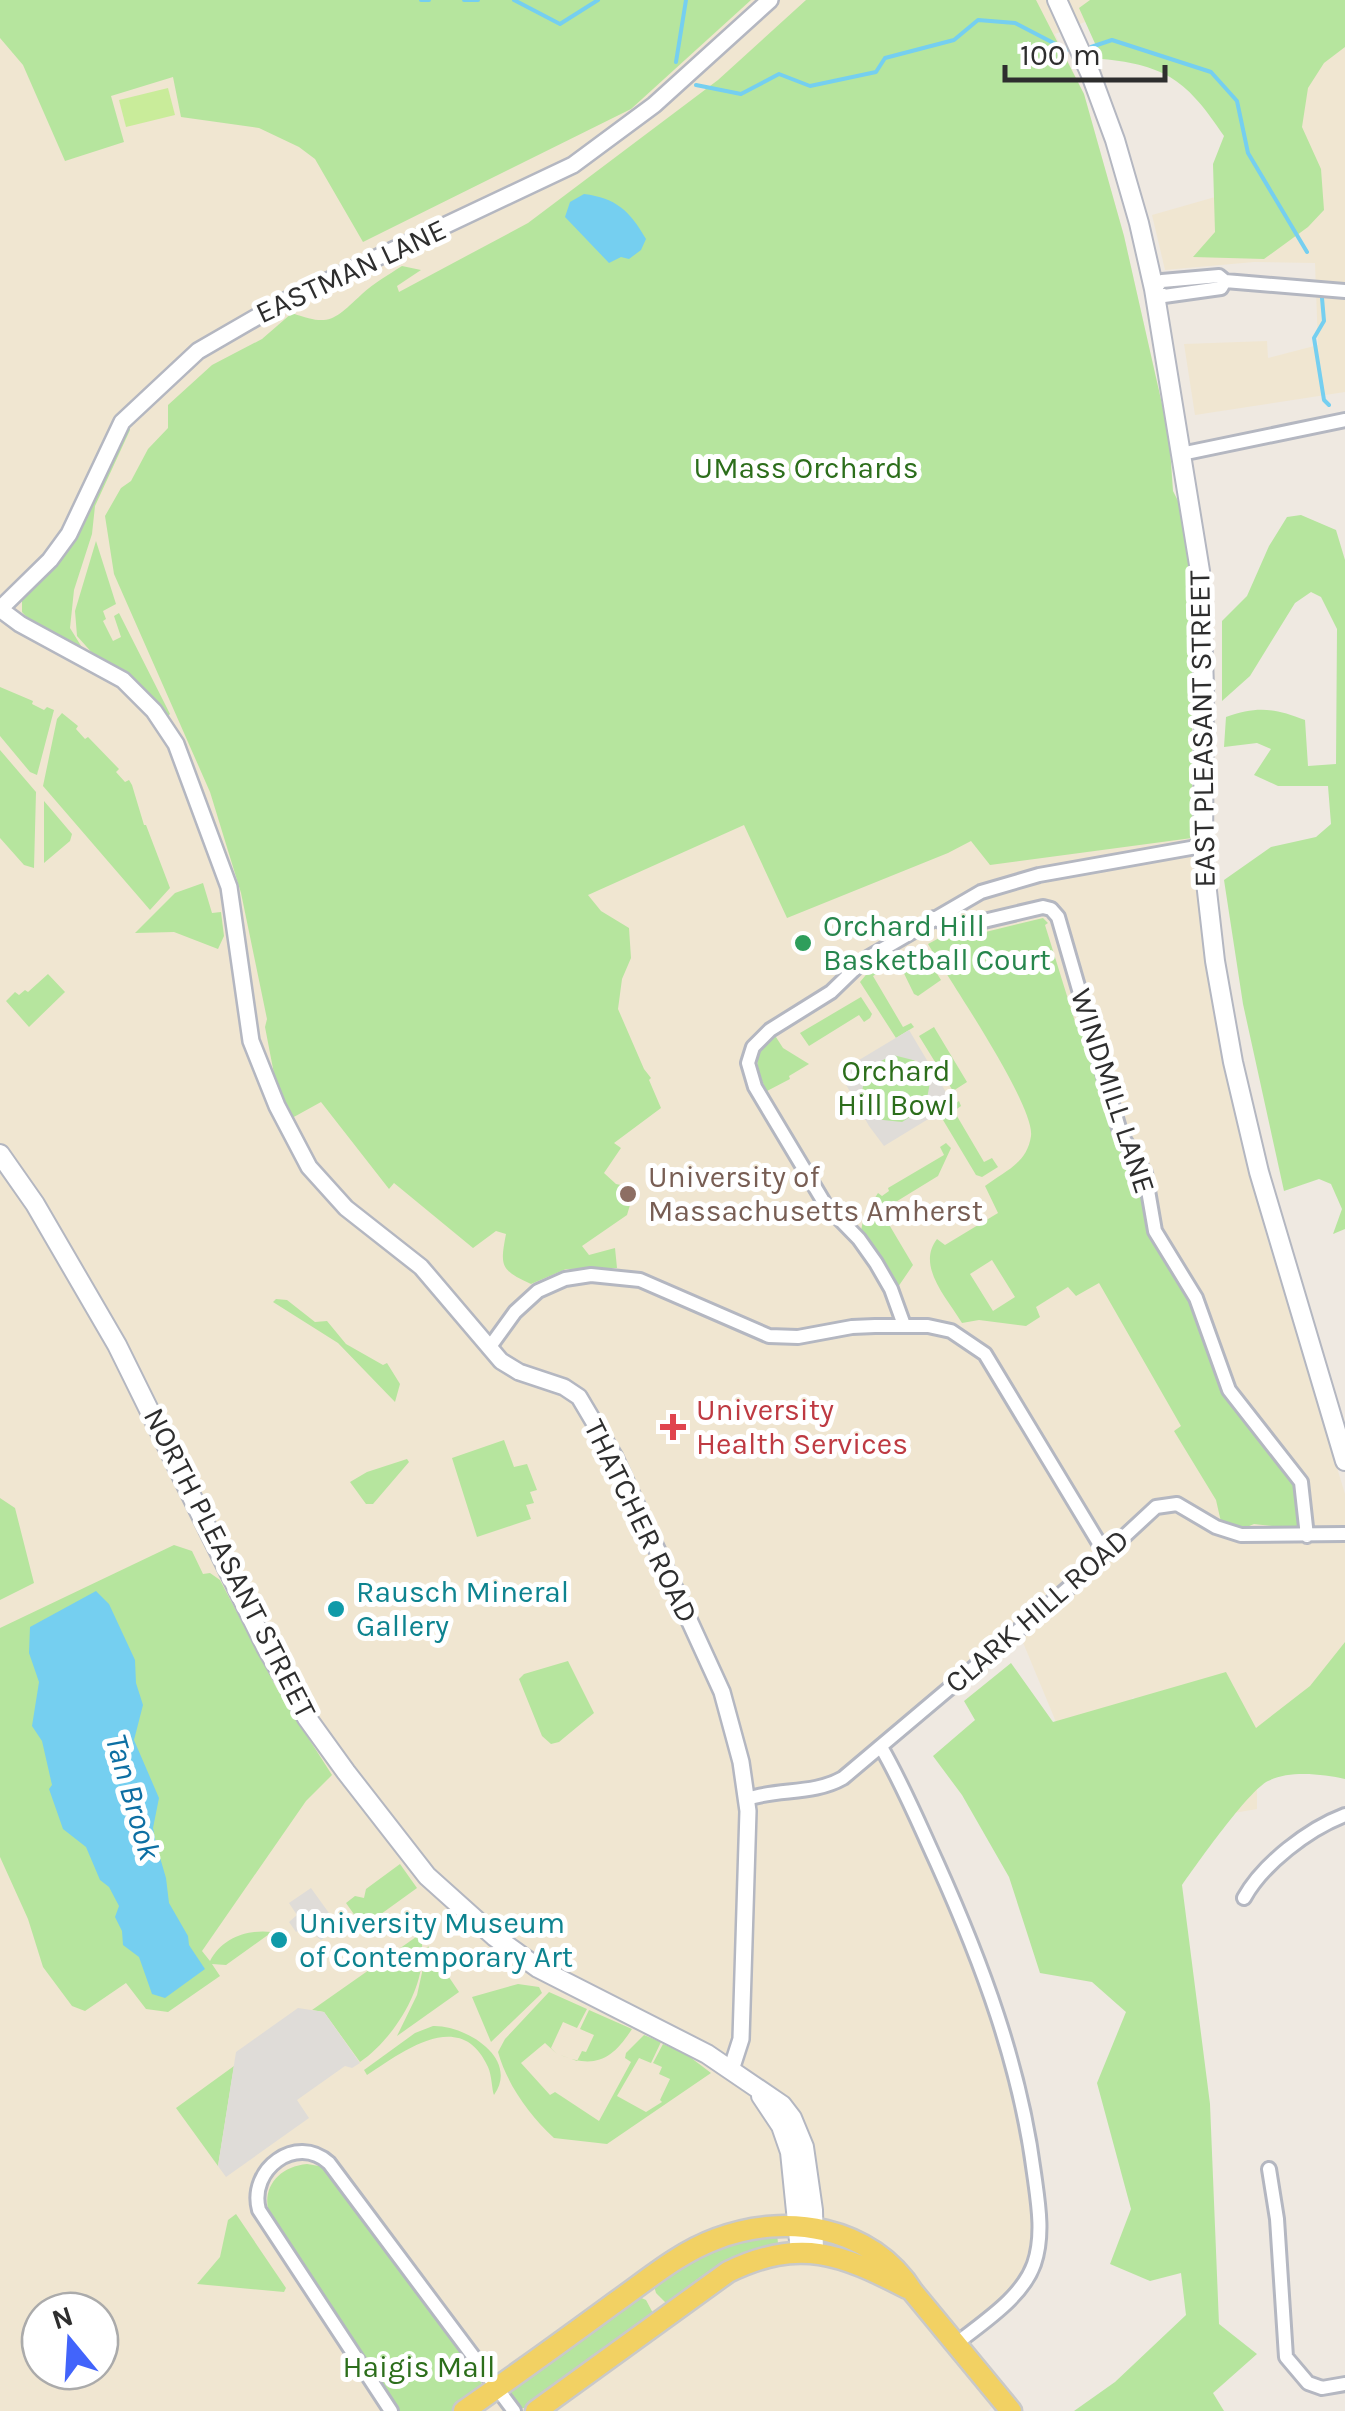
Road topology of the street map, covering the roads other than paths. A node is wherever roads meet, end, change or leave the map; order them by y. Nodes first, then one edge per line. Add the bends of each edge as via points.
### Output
1 (770, 0) edge
2 (1056, 0) edge
3 (1154, 289) junction
4 (1345, 291) edge
5 (1345, 420) edge
6 (1181, 454) junction
7 (0, 609) edge
8 (1202, 846) junction
9 (934, 918) junction
10 (0, 1154) edge
11 (904, 1326) junction
12 (489, 1348) junction
13 (1345, 1461) edge
14 (1345, 1534) edge
15 (1307, 1536) junction
16 (1105, 1553) junction
17 (881, 1747) junction
18 (747, 1799) junction
19 (1345, 1815) edge
20 (1244, 1898) dead end
21 (731, 2070) junction
22 (1269, 2169) dead end
23 (807, 2227) junction
24 (807, 2252) junction
25 (913, 2292) junction
26 (956, 2344) junction
27 (1345, 2384) edge
28 (497, 2388) junction
29 (391, 2411) edge
30 (464, 2411) edge
31 (514, 2411) edge
32 (536, 2411) edge
33 (1010, 2411) edge

1 - 7 street, EASTMAN LANE via 654,104 573,164 280,302 188,359 122,422 69,534
2 - 3 main road, EAST PLEASANT STREET via 1115,140
3 - 4 street via 1164,296 1221,288 1224,281
3 - 6 main road, EAST PLEASANT STREET
5 - 6 street
6 - 8 main road, EAST PLEASANT STREET via 1203,618
7 - 12 street, THATCHER ROAD via 116,675 163,722 229,886 252,1040 292,1138 332,1194 421,1267
8 - 9 street via 1019,879
8 - 13 main road, EAST PLEASANT STREET via 1242,1105
9 - 11 street via 760,1037 748,1063 754,1087 820,1197 880,1269
9 - 15 street, WINDMILL LANE via 954,928 1037,908 1058,917 1122,1136 1144,1173 1156,1232 1196,1298 1229,1390 1301,1482
10 - 21 main road, NORTH PLEASANT STREET via 117,1345 299,1704 400,1844 441,1891 518,1954
11 - 12 street via 769,1336 640,1280 590,1275 538,1290
11 - 16 street via 951,1332 985,1354
12 - 18 street, THATCHER ROAD via 519,1372 570,1390 588,1411 722,1692
14 - 15 street, CLARK HILL ROAD
15 - 16 street, CLARK HILL ROAD via 1232,1533 1170,1503
16 - 17 street, CLARK HILL ROAD
17 - 18 street, CLARK HILL ROAD via 834,1784
17 - 26 street via 988,1986 1021,2101 1038,2201 1030,2274
18 - 21 street, THATCHER ROAD via 741,2039
19 - 20 street via 1290,1850
21 - 23 main road, NORTH PLEASANT STREET via 782,2105 799,2132 807,2163
22 - 27 street via 1286,2357 1308,2383
23 - 24 main road, NORTH PLEASANT STREET
23 - 25 main road via 874,2249 902,2272
23 - 28 main road via 746,2230 691,2250
24 - 25 main road via 863,2265
24 - 32 main road via 766,2256 728,2272
25 - 26 main road
26 - 33 main road
28 - 29 street via 329,2162 308,2152 288,2154 259,2182 260,2210
28 - 30 main road
28 - 31 street

